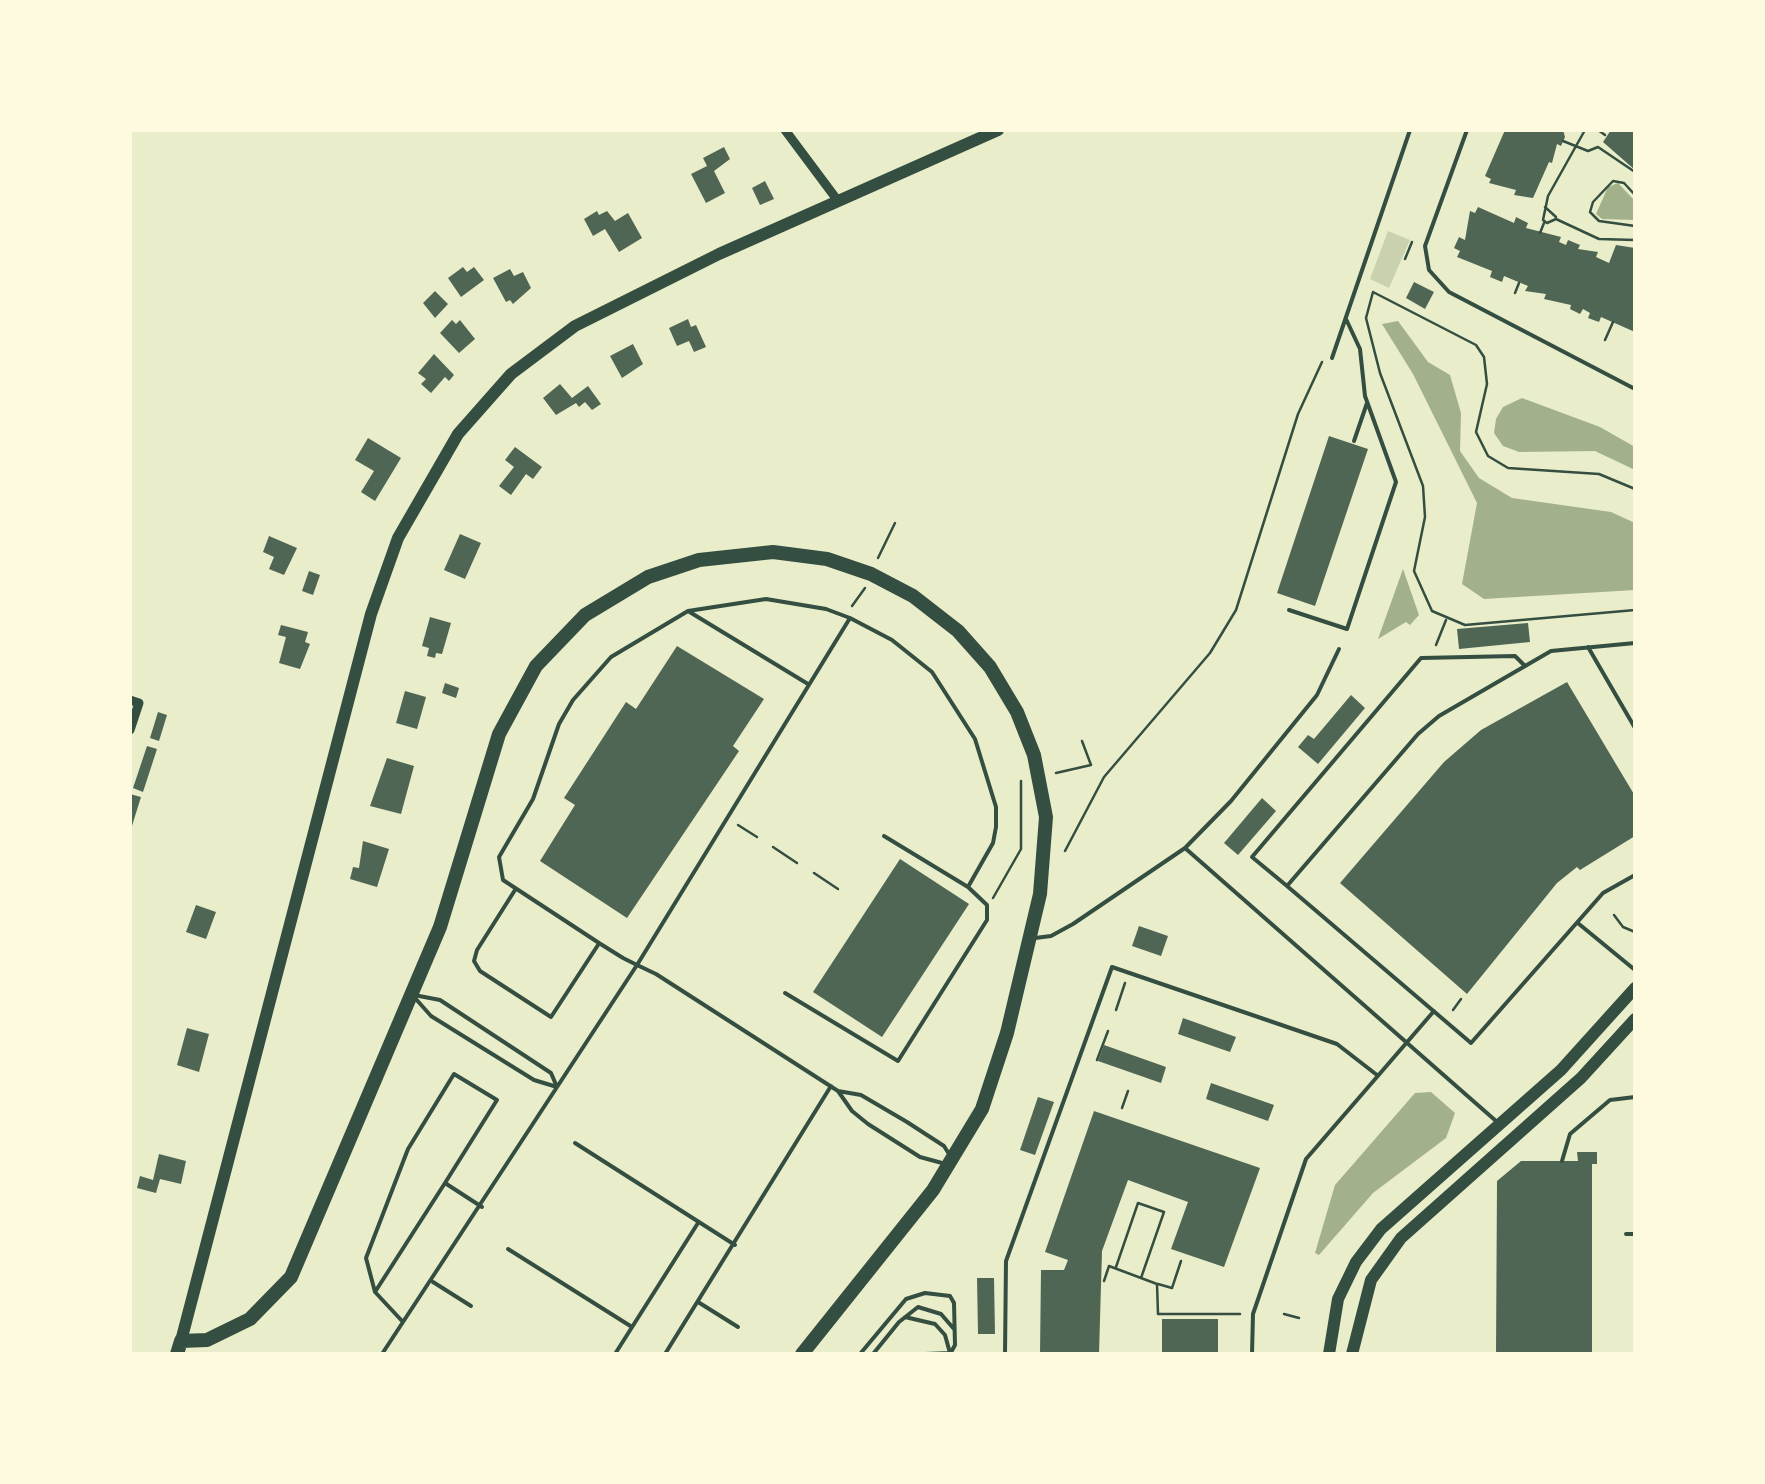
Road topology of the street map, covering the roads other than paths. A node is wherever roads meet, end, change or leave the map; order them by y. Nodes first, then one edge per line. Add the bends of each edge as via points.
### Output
1 (785, 130) edge
2 (998, 130) edge
3 (1410, 130) edge
4 (1467, 130) edge
5 (838, 202) junction
6 (1346, 319) junction
7 (1332, 358) road end
8 (1635, 389) edge
9 (1368, 403) junction
10 (1354, 440) dead end
11 (1289, 610) dead end
12 (688, 611) junction
13 (850, 618) junction
14 (1635, 643) edge
15 (1588, 647) junction
16 (1339, 648) dead end
17 (1525, 666) junction
18 (810, 684) junction
19 (130, 700) edge
20 (1635, 728) edge
21 (130, 730) edge
22 (884, 836) dead end
23 (1185, 848) junction
24 (1635, 874) edge
25 (1287, 886) junction
26 (968, 888) junction
27 (515, 890) junction
28 (1579, 924) junction
29 (1030, 938) junction
30 (599, 943) junction
31 (638, 965) junction
32 (1635, 970) edge
33 (1635, 988) edge
34 (785, 993) dead end
35 (412, 995) junction
36 (1434, 1011) junction
37 (1635, 1019) edge
38 (1406, 1043) junction
39 (1377, 1075) junction
40 (832, 1086) junction
41 (557, 1087) junction
42 (838, 1091) junction
43 (1635, 1096) edge
44 (1500, 1124) junction
45 (575, 1143) dead end
46 (1562, 1161) dead end
47 (953, 1162) junction
48 (445, 1183) junction
49 (482, 1207) junction
50 (699, 1221) junction
51 (1626, 1234) dead end
52 (1635, 1234) edge
53 (735, 1245) junction
54 (508, 1249) dead end
55 (432, 1282) junction
56 (375, 1292) junction
57 (698, 1302) junction
58 (471, 1306) dead end
59 (906, 1317) junction
60 (403, 1322) junction
61 (632, 1327) junction
62 (738, 1327) dead end
63 (954, 1329) junction
64 (179, 1347) edge
65 (382, 1354) edge
66 (615, 1354) edge
67 (665, 1354) edge
68 (802, 1354) edge
69 (860, 1354) edge
70 (873, 1354) edge
71 (926, 1354) edge
72 (950, 1354) edge
73 (1004, 1354) edge
74 (1252, 1354) edge
75 (1329, 1354) edge
76 (1352, 1354) edge

1 - 5 street
2 - 5 main road
3 - 6 lane
4 - 8 lane via 1425,246 1429,270 1449,292
5 - 64 main road via 610,306 552,341 511,374 469,422 422,491 371,614
6 - 7 lane
6 - 9 lane via 1360,349
9 - 10 lane
9 - 11 lane via 1396,482 1346,629
12 - 13 lane via 766,599
12 - 18 lane
12 - 27 lane via 611,657 573,700 533,798 500,857 503,880
13 - 18 lane
13 - 26 lane via 932,672 975,739 996,827
14 - 15 lane
15 - 17 lane via 1552,651
15 - 20 lane
16 - 23 lane via 1318,694
17 - 25 lane via 1418,734
17 - 25 lane via 1514,656 1422,658 1252,857
18 - 31 lane
19 - 21 street via 139,703
22 - 26 lane
23 - 29 lane via 1074,924
23 - 38 lane
24 - 28 lane via 1603,893
25 - 36 lane
26 - 34 lane via 987,905 986,920 904,1058 890,1059
27 - 30 lane
27 - 30 lane via 474,961 551,1017
28 - 32 lane
28 - 36 lane via 1471,1043
29 - 35 main road via 1045,866 1043,797 1026,731 990,667 958,630 892,584 827,559 750,552 674,567 625,588 585,615 536,666 499,734
29 - 47 main road via 990,1089
30 - 31 lane
31 - 40 lane
31 - 41 lane
33 - 44 main road via 1561,1070
35 - 41 lane via 431,1016 544,1086
35 - 41 lane via 440,1000 551,1073
35 - 64 main road via 291,1276 234,1329
36 - 38 lane
37 - 76 main road via 1591,1069 1401,1238 1372,1280
38 - 39 lane
38 - 44 lane
39 - 73 lane via 1337,1044 1112,968 1006,1261
39 - 74 lane via 1306,1159 1253,1314
40 - 42 lane
40 - 53 lane
41 - 49 lane
42 - 47 lane via 861,1095 908,1122 944,1146
42 - 47 lane via 852,1111 895,1142 935,1164
43 - 46 lane via 1610,1100 1570,1134
44 - 75 main road via 1368,1245 1338,1299
45 - 50 lane
47 - 68 main road
48 - 49 lane
48 - 56 lane
48 - 56 lane via 497,1100 454,1074 408,1150 370,1242 366,1258
49 - 55 lane
50 - 53 lane
50 - 61 lane
51 - 52 lane
53 - 57 lane
54 - 61 lane
55 - 58 lane
55 - 60 lane
56 - 60 lane
57 - 62 lane
57 - 67 lane
59 - 63 lane via 924,1307
59 - 70 lane
59 - 72 lane via 941,1327
60 - 65 lane
61 - 66 lane
63 - 69 lane via 950,1296 914,1295
63 - 72 lane
71 - 72 lane

